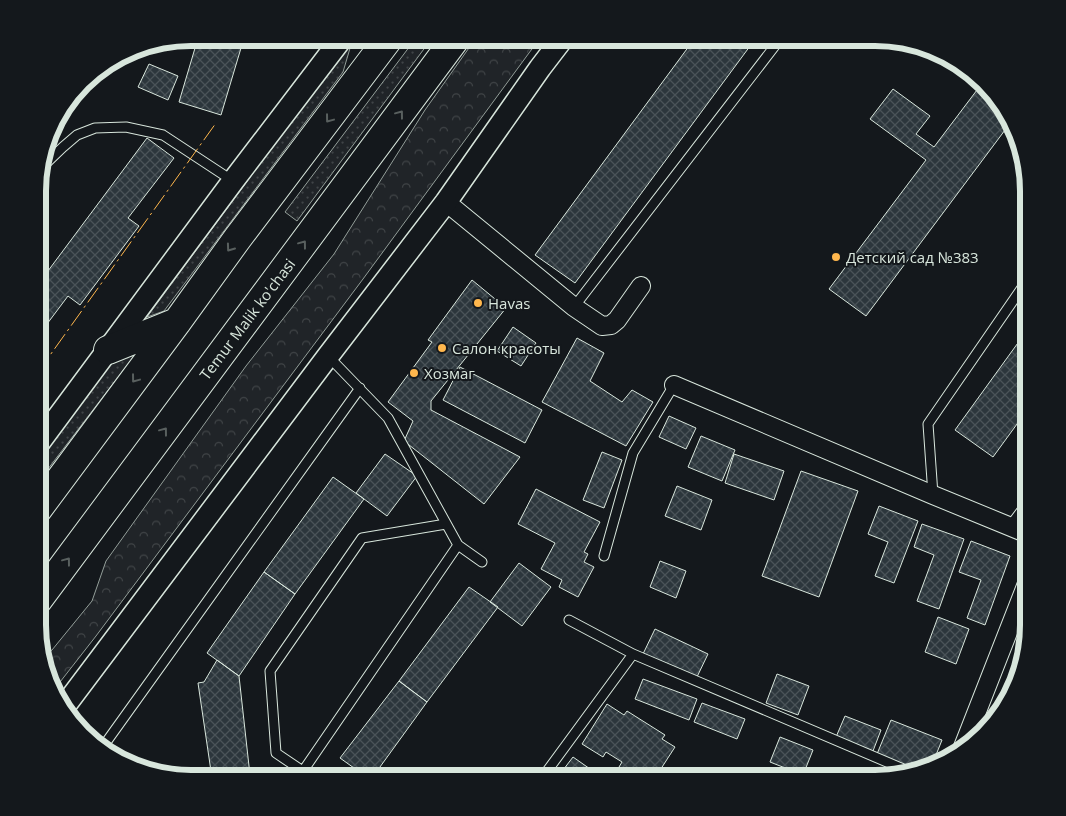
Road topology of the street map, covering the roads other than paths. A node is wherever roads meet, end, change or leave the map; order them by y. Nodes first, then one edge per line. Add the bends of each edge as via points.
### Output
1 (336, 46) edge
2 (365, 46) edge
3 (383, 46) edge
4 (450, 46) edge
5 (556, 47) edge
6 (774, 47) edge
7 (352, 88) junction
8 (50, 160) edge
9 (233, 181) junction
10 (446, 202) junction
11 (642, 286) dead end
12 (1020, 291) edge
13 (574, 306) junction
14 (177, 322) junction
15 (108, 350) junction
16 (328, 356) junction
17 (674, 385) joint
18 (360, 388) junction
19 (47, 429) edge
20 (933, 495) junction
21 (47, 497) edge
22 (1019, 514) edge
23 (446, 524) junction
24 (1010, 526) junction
25 (1019, 530) edge
26 (458, 546) junction
27 (604, 556) dead end
28 (482, 562) dead end
29 (47, 588) edge
30 (1019, 604) edge
31 (569, 620) dead end
32 (633, 654) junction
33 (69, 701) edge
34 (967, 736) edge
35 (107, 742) edge
36 (900, 768) edge
37 (300, 769) edge
38 (304, 769) edge
39 (548, 770) edge

1 - 9 street
2 - 7 highway
3 - 7 highway
29 -> 4 highway, Temur Malik ko'chasi
5 - 10 street
6 - 13 lane
7 -> 14 highway
8 - 9 lane via 77,135 95,128 126,127 163,135
9 - 15 street
10 - 13 street
10 - 16 street
11 - 13 street via 611,325 602,326
12 - 20 lane via 928,424
14 - 15 highway
14 -> 21 highway
15 - 19 street
16 - 18 lane
16 - 33 street
17 - 20 street
17 - 27 lane via 633,453
18 - 23 lane via 388,418
18 - 35 lane
20 - 24 street
22 - 24 lane
23 - 26 lane
23 - 37 lane via 362,538 270,672 276,753
24 - 25 street
26 - 28 lane
26 - 38 lane
30 - 34 street
31 - 32 lane
32 - 36 lane
32 - 39 lane

